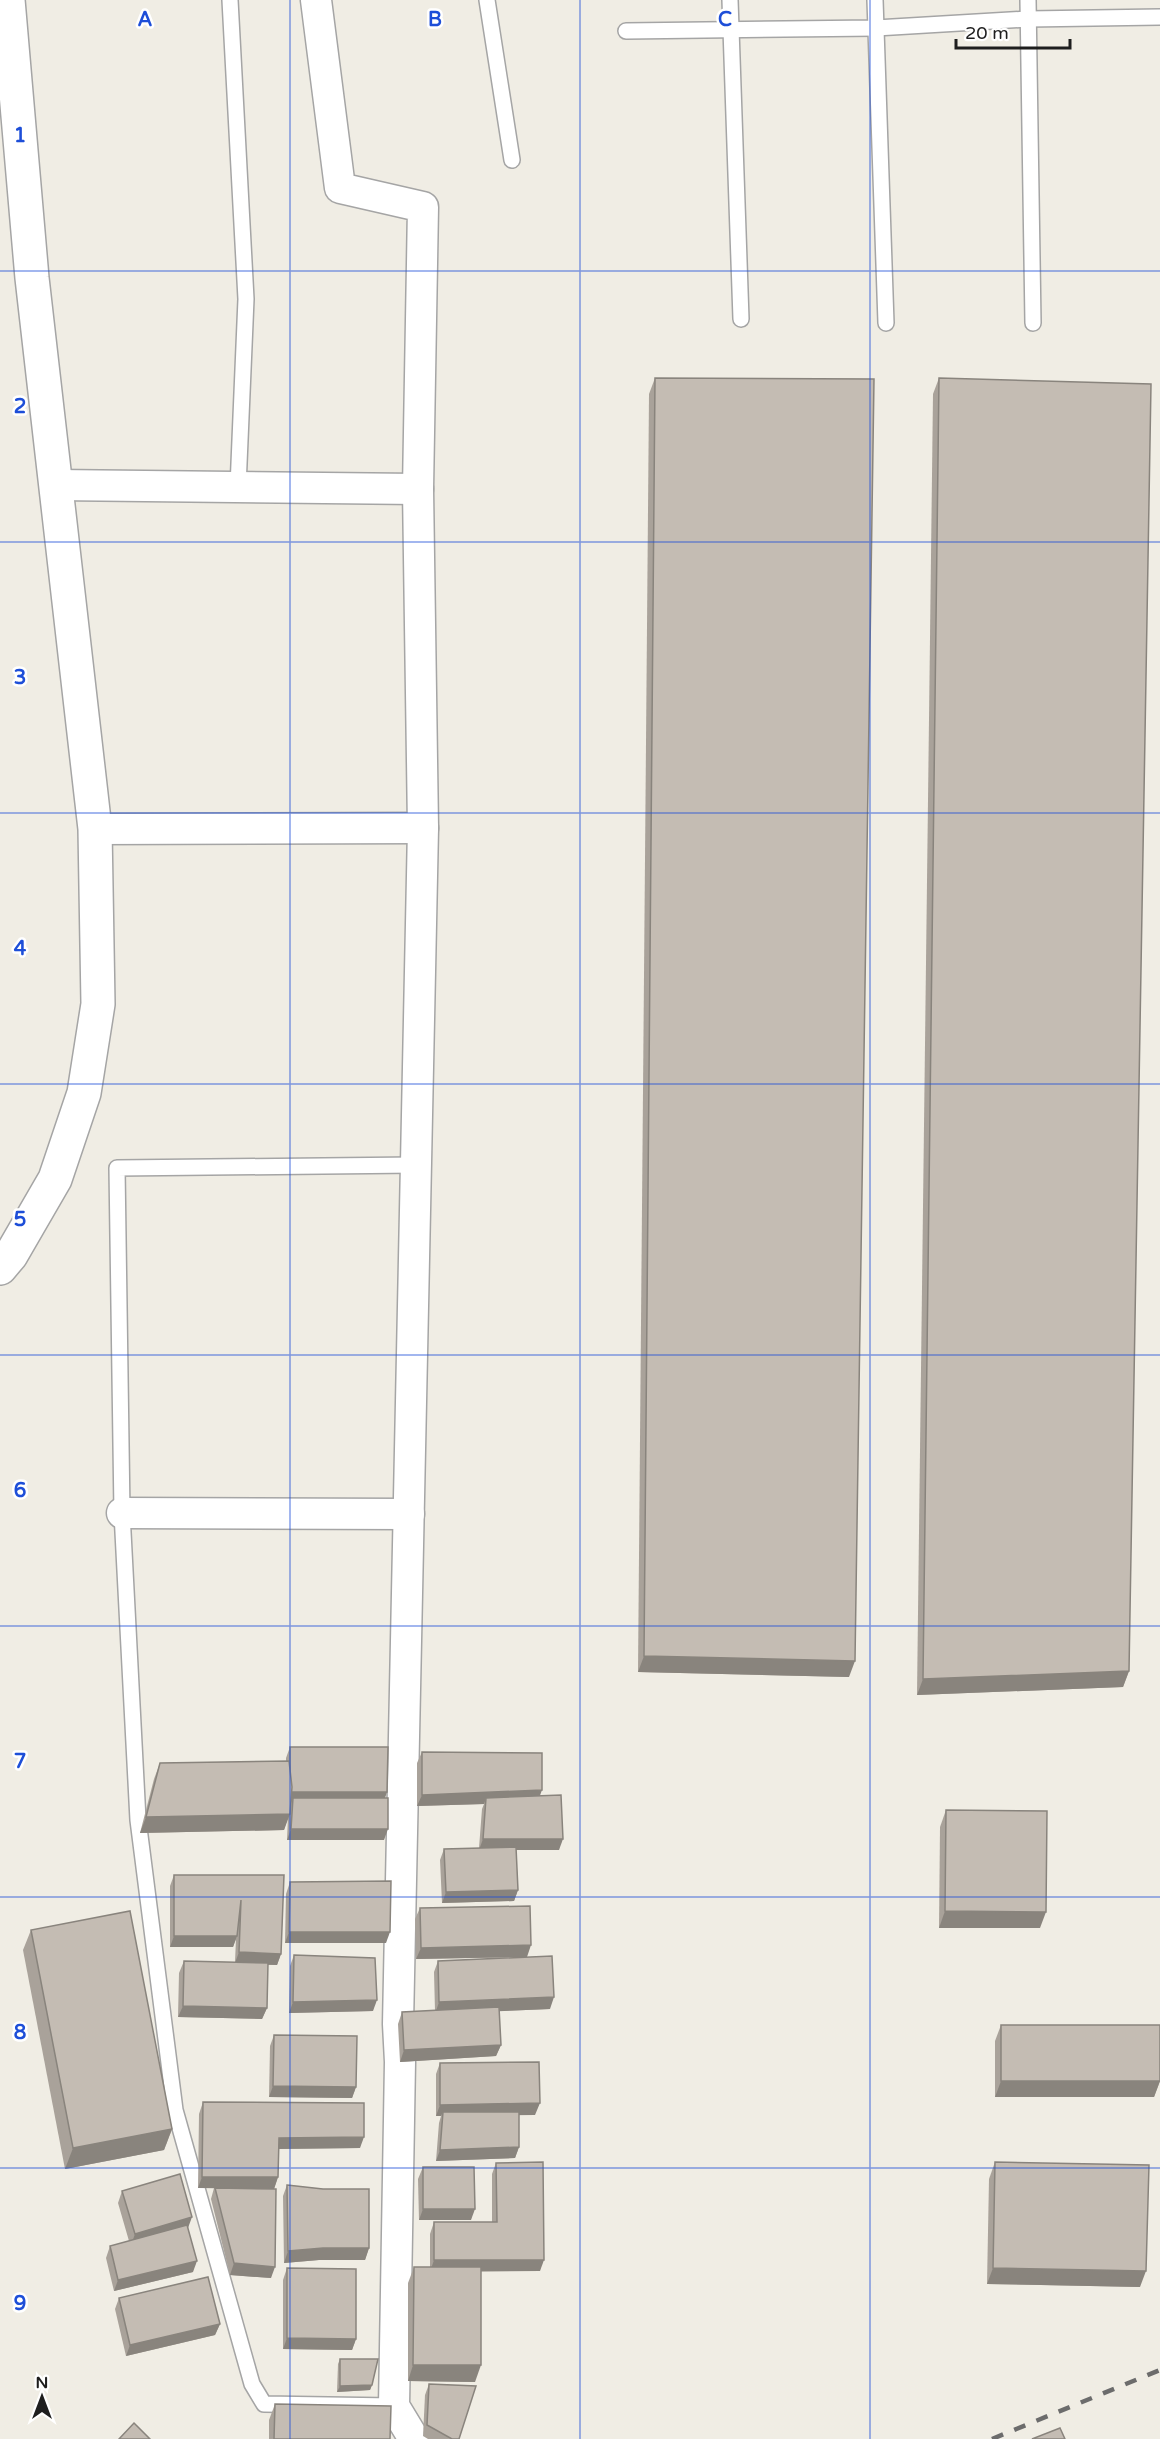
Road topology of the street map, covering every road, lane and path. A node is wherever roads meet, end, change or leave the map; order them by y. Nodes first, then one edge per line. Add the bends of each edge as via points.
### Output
1 (8, 0) edge
2 (230, 0) edge
3 (315, 0) edge
4 (488, 0) edge
5 (730, 0) edge
6 (875, 0) edge
7 (1028, 0) edge
8 (1160, 17) edge
9 (1028, 19) junction
10 (876, 28) junction
11 (731, 29) junction
12 (626, 31) dead end
13 (512, 160) dead end
14 (741, 319) dead end
15 (886, 323) dead end
16 (1033, 323) dead end
17 (56, 485) junction
18 (238, 487) junction
19 (418, 489) junction
20 (423, 828) junction
21 (95, 829) junction
22 (416, 1165) junction
23 (0, 1268) edge
24 (122, 1513) junction
25 (409, 1514) junction
26 (394, 2406) junction
27 (414, 2439) edge

1 - 17 street via 32,278
2 - 18 lane via 246,299
3 - 19 street via 340,188 423,207
4 - 13 lane
5 - 11 lane
6 - 10 lane
7 - 9 lane
8 - 9 lane
9 - 10 lane
9 - 16 lane
10 - 11 lane
10 - 15 lane
11 - 12 lane
11 - 14 lane
17 - 18 street
17 - 21 street
18 - 19 street
19 - 20 street
20 - 21 street
20 - 22 street
21 - 23 street via 98,1004 84,1093 55,1179
22 - 24 lane via 117,1168
22 - 25 street
24 - 25 street
24 - 26 lane via 138,1820 175,2110 252,2384 264,2404
25 - 26 street
26 - 27 street

